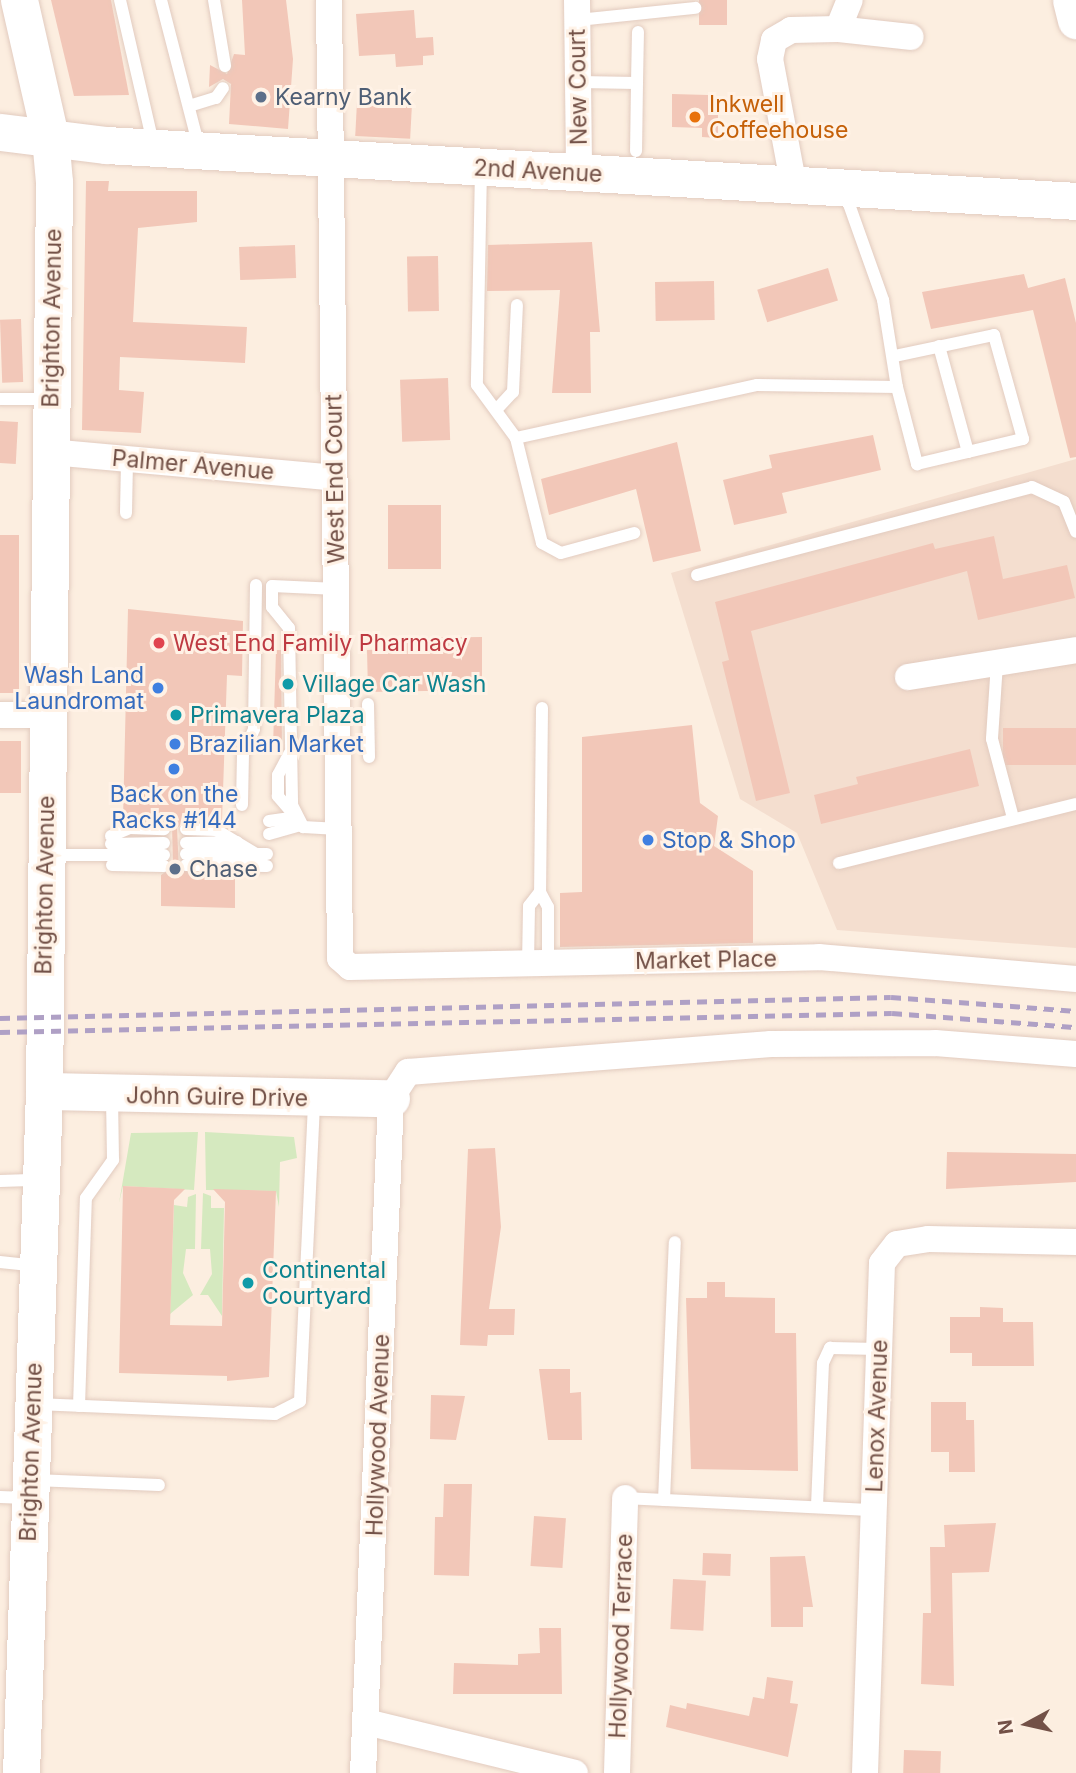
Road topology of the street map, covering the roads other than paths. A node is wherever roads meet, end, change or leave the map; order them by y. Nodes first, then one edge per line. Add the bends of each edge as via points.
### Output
1 (19, 0) edge
2 (120, 0) edge
3 (161, 0) edge
4 (214, 0) edge
5 (329, 0) edge
6 (850, 0) edge
7 (1071, 0) edge
8 (695, 8) dead end
9 (577, 10) edge
10 (1076, 20) edge
11 (838, 29) junction
12 (638, 32) dead end
13 (911, 37) dead end
14 (225, 66) dead end
15 (579, 82) junction
16 (637, 83) junction
17 (223, 88) dead end
18 (189, 106) junction
19 (0, 132) edge
20 (50, 137) junction
21 (154, 148) junction
22 (636, 150) dead end
23 (200, 151) junction
24 (332, 159) junction
25 (481, 168) junction
26 (579, 174) junction
27 (794, 187) junction
28 (844, 190) junction
29 (1076, 201) edge
30 (517, 305) dead end
31 (939, 346) junction
32 (894, 356) junction
33 (897, 387) junction
34 (0, 399) edge
35 (52, 399) junction
36 (496, 410) junction
37 (516, 438) junction
38 (51, 452) junction
39 (968, 452) junction
40 (127, 459) junction
41 (334, 478) junction
42 (126, 513) dead end
43 (1076, 532) edge
44 (634, 533) dead end
45 (697, 575) dead end
46 (256, 585) dead end
47 (337, 589) junction
48 (256, 607) junction
49 (272, 607) junction
50 (1076, 650) edge
51 (997, 663) junction
52 (908, 677) dead end
53 (368, 704) dead end
54 (542, 708) dead end
55 (0, 715) edge
56 (47, 715) junction
57 (369, 757) dead end
58 (1076, 804) edge
59 (242, 805) dead end
60 (1013, 818) junction
61 (299, 821) junction
62 (269, 828) dead end
63 (186, 829) dead end
64 (339, 829) junction
65 (164, 830) dead end
66 (237, 842) junction
67 (111, 850) junction
68 (45, 855) junction
69 (164, 855) dead end
70 (839, 863) dead end
71 (540, 892) junction
72 (340, 958) joint
73 (538, 964) junction
74 (1076, 979) edge
75 (1076, 1054) edge
76 (44, 1091) junction
77 (112, 1095) junction
78 (391, 1098) junction
79 (314, 1099) junction
80 (40, 1180) junction
81 (0, 1181) edge
82 (676, 1242) dead end
83 (1076, 1242) edge
84 (0, 1262) edge
85 (37, 1266) junction
86 (879, 1349) junction
87 (33, 1404) junction
88 (79, 1406) junction
89 (159, 1485) dead end
90 (20, 1492) edge
91 (625, 1498) joint
92 (664, 1500) junction
93 (817, 1506) junction
94 (874, 1510) junction
95 (366, 1722) junction
96 (21, 1773) edge
97 (363, 1773) edge
98 (575, 1773) edge
99 (617, 1773) edge
100 (864, 1773) edge

1 - 20 street, Brighton Avenue
2 - 21 lane
3 - 18 lane
4 - 14 lane
5 - 24 street, West End Court
6 - 11 street
7 - 10 street
8 - 9 lane
9 - 15 street, New Court
11 - 13 street
11 - 27 street via 791,30 774,40 770,59
12 - 16 lane
15 - 16 lane
15 - 26 street, New Court
16 - 22 lane
17 - 18 lane via 216,98
18 - 23 lane
19 - 20 street, 2nd Avenue
20 - 21 street, 2nd Avenue
20 - 35 street, Brighton Avenue
21 - 23 street, 2nd Avenue
23 - 24 street, 2nd Avenue
24 - 25 street, 2nd Avenue
24 - 41 street, West End Court
25 - 26 street, 2nd Avenue
25 - 36 lane via 477,385
26 - 27 street, 2nd Avenue
27 - 28 street, 2nd Avenue
28 - 29 street, 2nd Avenue
28 - 32 lane via 873,264
30 - 36 lane via 513,392
31 - 32 lane
31 - 39 lane
31 - 39 lane via 994,335 1023,439
32 - 33 lane
33 - 37 lane via 757,385
33 - 39 lane via 917,464
34 - 35 lane
35 - 38 street, Brighton Avenue
36 - 37 lane
37 - 44 lane via 547,551
38 - 40 street, Palmer Avenue
38 - 56 street, Brighton Avenue
40 - 41 street, Palmer Avenue
40 - 42 lane
41 - 47 street, West End Court
43 - 45 lane via 1064,502 1032,487
46 - 48 lane
47 - 49 lane via 272,586
47 - 64 street, West End Court
48 - 49 lane
48 - 59 lane via 254,729 243,754
49 - 61 lane via 289,628 290,747
50 - 51 street
51 - 52 street
51 - 60 lane via 992,739
53 - 57 lane
54 - 71 lane
55 - 56 street
56 - 68 street, Brighton Avenue
58 - 60 lane
60 - 70 lane
61 - 62 lane
61 - 64 lane
63 - 66 lane via 216,830
64 - 72 street, West End Court
65 - 67 lane via 130,828
66 - 66 lane via 264,858 186,854
67 - 68 lane
67 - 69 lane
68 - 76 street, Brighton Avenue
71 - 73 lane via 548,907
71 - 73 lane via 529,906
72 - 73 street, Market Place via 350,967
73 - 74 street, Market Place via 819,957
75 - 78 street via 935,1043 771,1044 408,1072
76 - 77 street, John Guire Drive
76 - 80 street, Brighton Avenue
77 - 79 street, John Guire Drive
77 - 88 lane via 113,1160 86,1198
78 - 79 street, John Guire Drive
78 - 95 street, Hollywood Avenue
79 - 88 lane via 300,1401 275,1414
80 - 81 lane
80 - 85 street, Brighton Avenue
82 - 92 lane
83 - 86 street, Lenox Avenue via 897,1244 882,1263
84 - 85 lane
85 - 87 street, Brighton Avenue
86 - 93 lane via 830,1349 823,1363
86 - 94 street, Lenox Avenue
87 - 88 lane
87 - 90 street, Brighton Avenue
89 - 90 lane
90 - 96 street, Brighton Avenue
91 - 92 lane
91 - 99 street, Hollywood Terrace
92 - 93 lane
93 - 94 lane
94 - 100 street, Lenox Avenue
95 - 97 street, Hollywood Avenue
95 - 98 street

